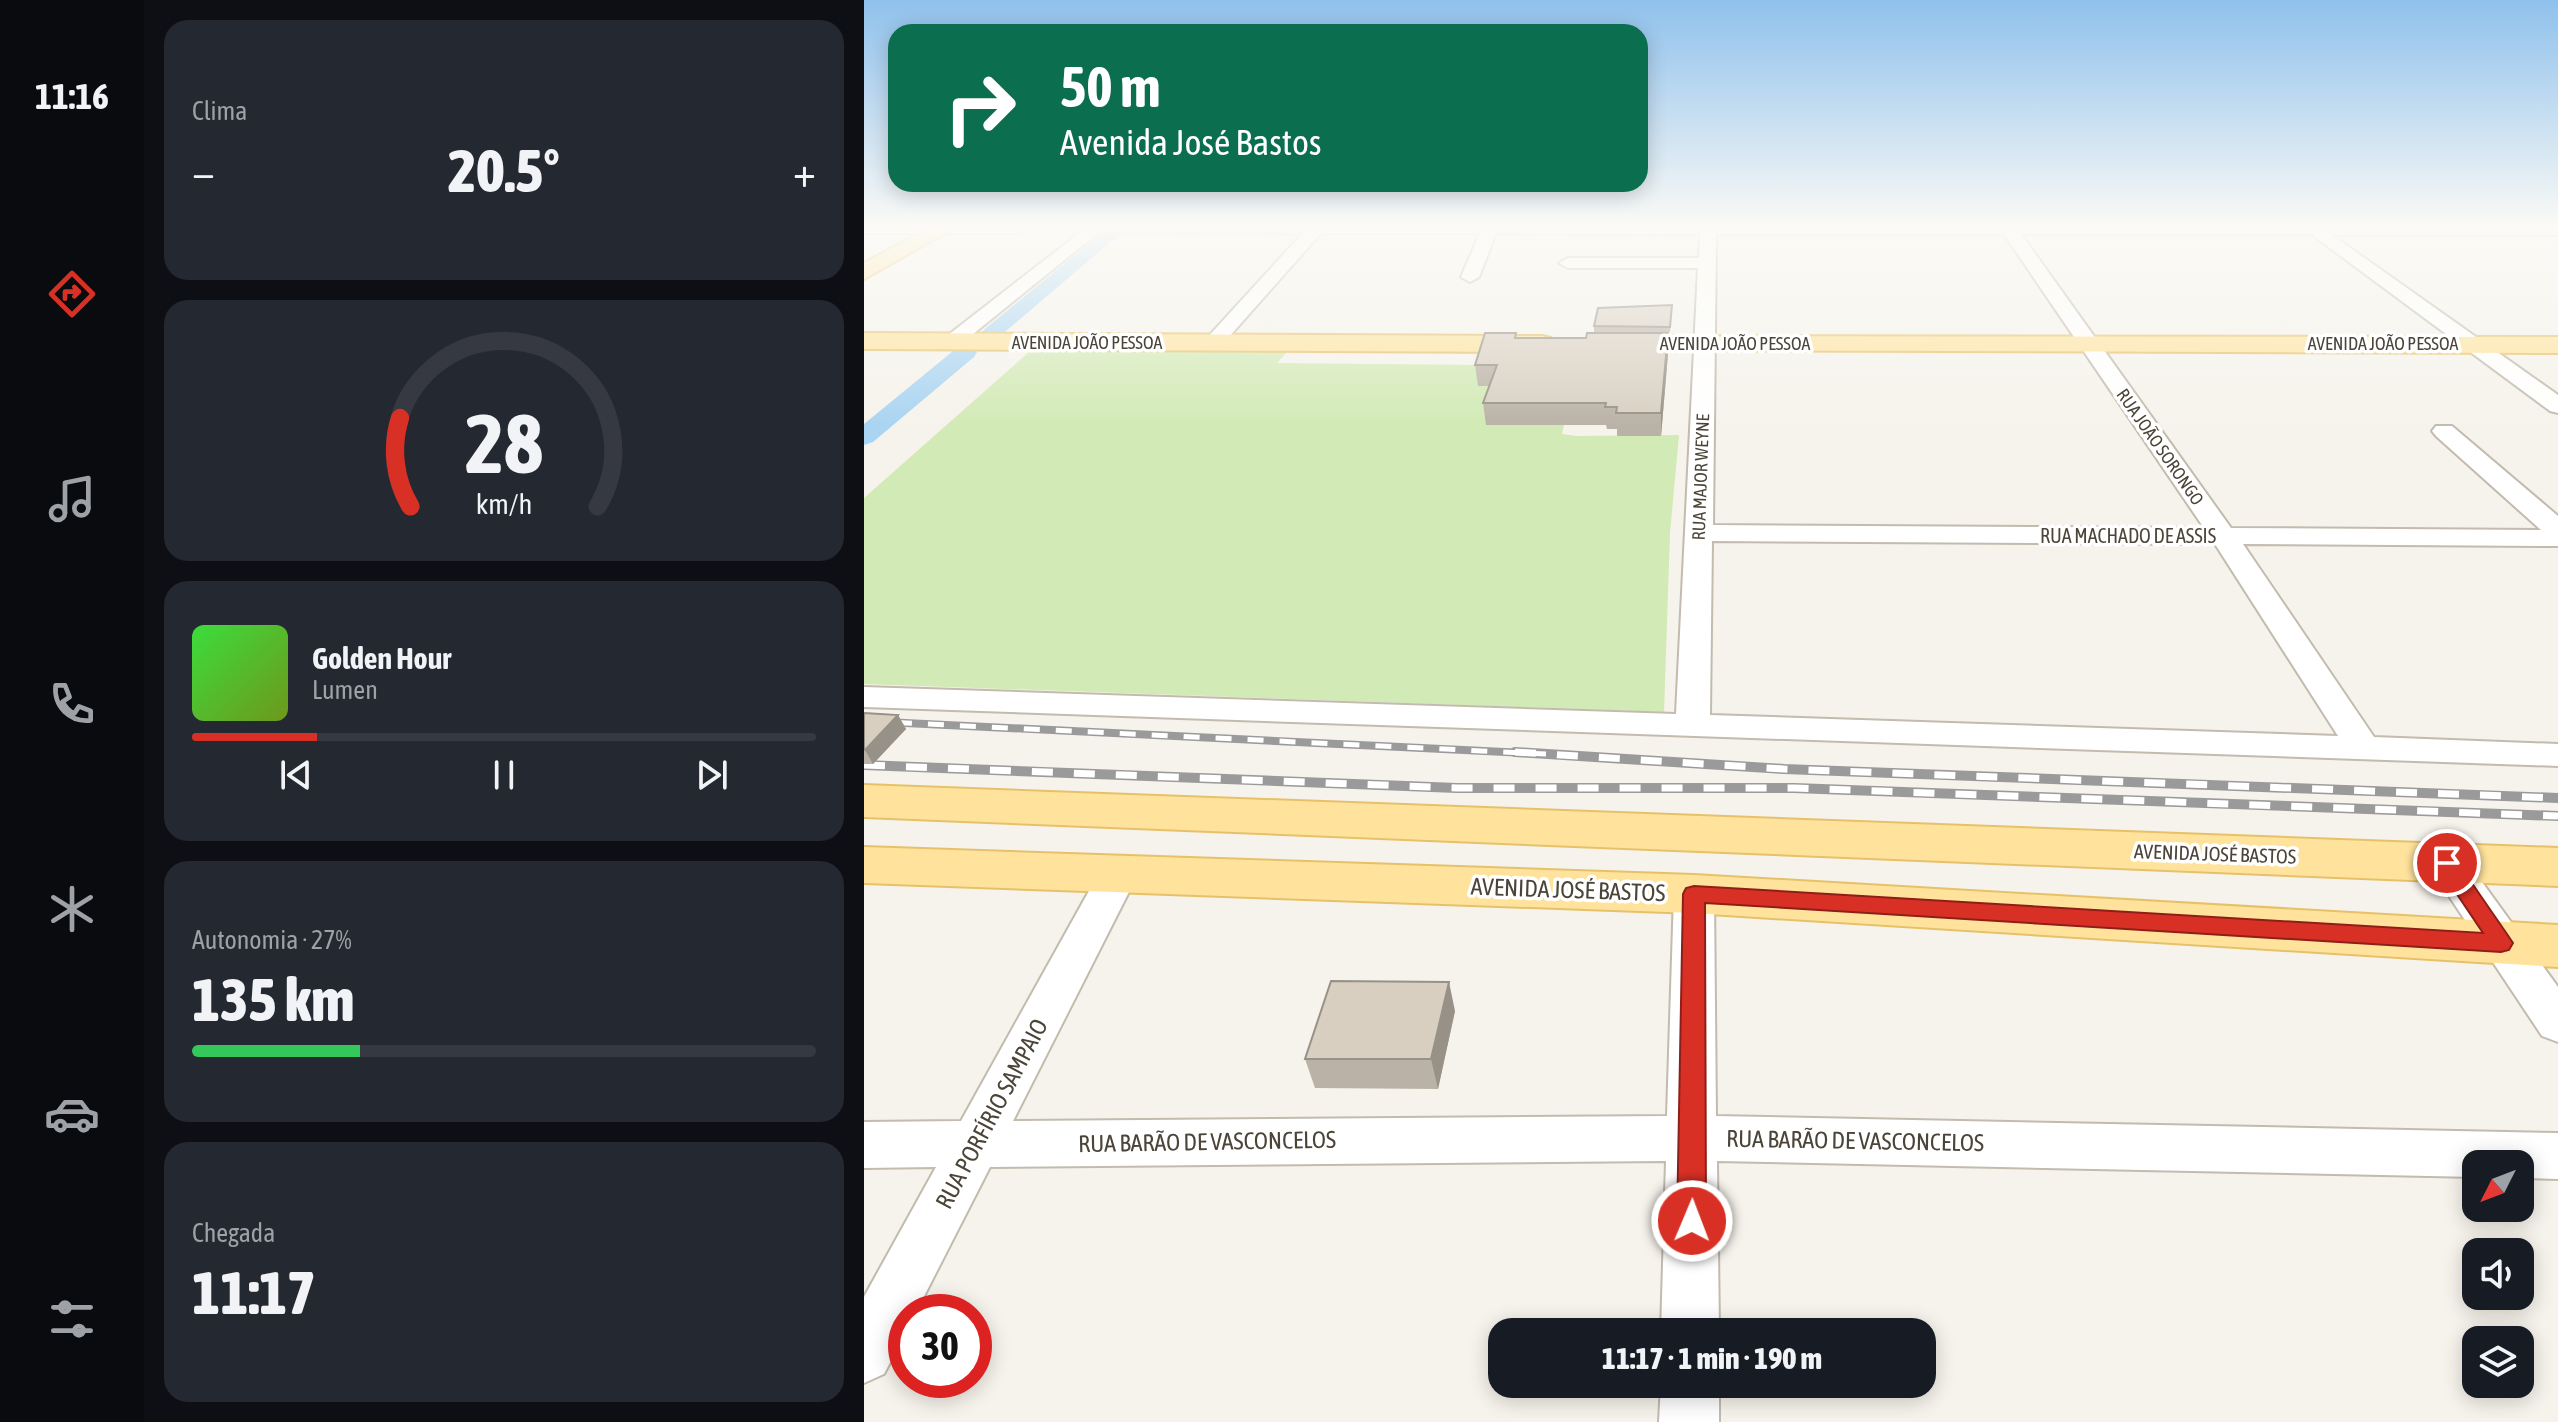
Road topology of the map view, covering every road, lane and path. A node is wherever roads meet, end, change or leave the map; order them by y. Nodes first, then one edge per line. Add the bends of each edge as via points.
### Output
1 (1011, 294) edge
2 (1257, 294) edge
3 (1707, 294) edge
4 (2054, 294) edge
5 (2404, 294) edge
6 (870, 343) edge
7 (950, 343) junction
8 (1213, 343) junction
9 (2088, 343) junction
10 (1706, 344) junction
11 (2473, 345) junction
12 (2558, 345) edge
13 (2558, 406) edge
14 (2444, 431) dead end
15 (2558, 530) edge
16 (1699, 533) junction
17 (2224, 537) junction
18 (2558, 538) edge
19 (864, 697) edge
20 (1693, 727) junction
21 (2363, 748) junction
22 (2558, 755) edge
23 (864, 801) edge
24 (2447, 863) junction
25 (864, 865) edge
26 (2558, 867) edge
27 (1118, 874) junction
28 (1694, 894) junction
29 (2501, 943) junction
30 (2558, 946) edge
31 (2558, 1023) edge
32 (1693, 1138) junction
33 (976, 1144) junction
34 (864, 1145) edge
35 (2558, 1156) edge
36 (1690, 1318) edge
37 (864, 1354) edge
38 (1690, 1398) edge
39 (1689, 1422) edge

1 - 7 street
2 - 8 street
3 - 10 street, RUA MAJOR WEYNE
4 - 9 street, RUA JOÃO SORONGO
5 - 11 street
6 - 7 main road, AVENIDA JOÃO PESSOA
7 - 8 main road, AVENIDA JOÃO PESSOA
8 - 10 main road, AVENIDA JOÃO PESSOA
9 - 10 main road, AVENIDA JOÃO PESSOA
9 - 11 main road, AVENIDA JOÃO PESSOA
9 - 17 street, RUA JOÃO SORONGO
10 - 16 street, RUA MAJOR WEYNE
11 - 12 main road, AVENIDA JOÃO PESSOA
11 - 13 street
14 - 15 street
16 - 17 street, RUA MACHADO DE ASSIS
16 - 20 street, RUA MAJOR WEYNE
17 - 18 street, RUA MACHADO DE ASSIS
17 - 21 street, RUA JOÃO SORONGO
19 - 20 street
20 - 21 street
21 - 22 street
23 - 24 main road, AVENIDA JOSÉ BASTOS
24 - 26 main road, AVENIDA JOSÉ BASTOS
24 - 29 street
25 - 27 main road, AVENIDA JOSÉ BASTOS
27 - 28 main road, AVENIDA JOSÉ BASTOS
27 - 33 street, RUA PORFÍRIO SAMPAIO
28 - 29 main road, AVENIDA JOSÉ BASTOS
28 - 32 street
29 - 30 main road, AVENIDA JOSÉ BASTOS
29 - 31 street
32 - 33 street, RUA BARÃO DE VASCONCELOS
32 - 35 street, RUA BARÃO DE VASCONCELOS
32 - 36 street
33 - 34 street, RUA BARÃO DE VASCONCELOS
33 - 37 street, RUA PORFÍRIO SAMPAIO
38 - 39 street

